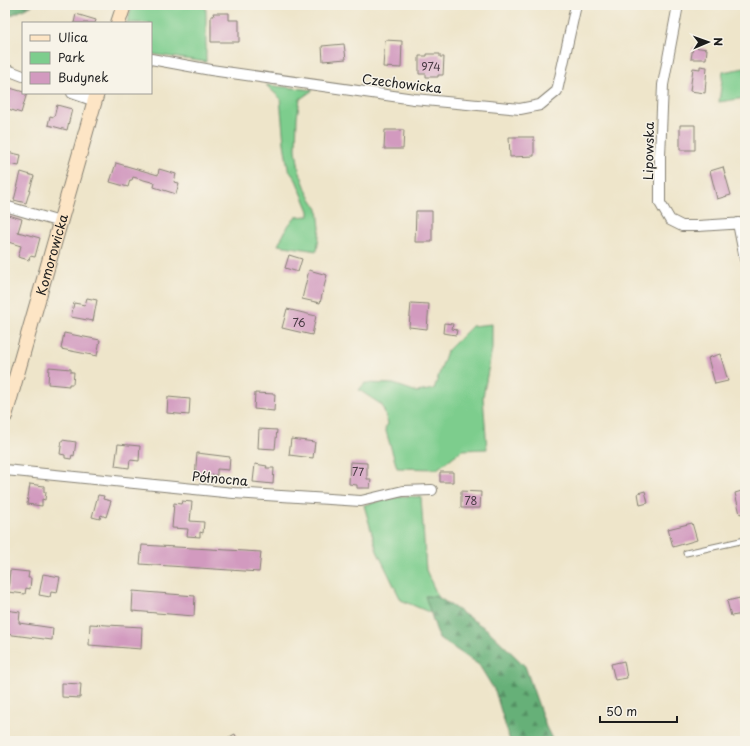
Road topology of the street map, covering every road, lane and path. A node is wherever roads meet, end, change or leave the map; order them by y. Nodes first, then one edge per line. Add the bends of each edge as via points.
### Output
1 (124, 5) edge
2 (576, 5) edge
3 (678, 5) edge
4 (118, 22) edge
5 (152, 60) edge
6 (5, 69) edge
7 (22, 76) edge
8 (78, 94) edge
9 (96, 97) edge
10 (5, 206) edge
11 (60, 222) junction
12 (741, 223) edge
13 (745, 259) edge
14 (5, 416) edge
15 (5, 470) edge
16 (432, 490) dead end
17 (745, 540) edge
18 (686, 553) dead end

1 - 4 street
2 - 5 street, Czechowicka via 557,91 540,105 520,109 414,99
3 - 12 street, Lipowska via 662,85 660,202 670,220 682,226
6 - 7 street
8 - 9 street
9 - 11 street, Komorowicka
10 - 11 street
11 - 14 street, Komorowicka
12 - 13 street
15 - 16 street, Północna via 234,493 361,501 403,491
17 - 18 lane

